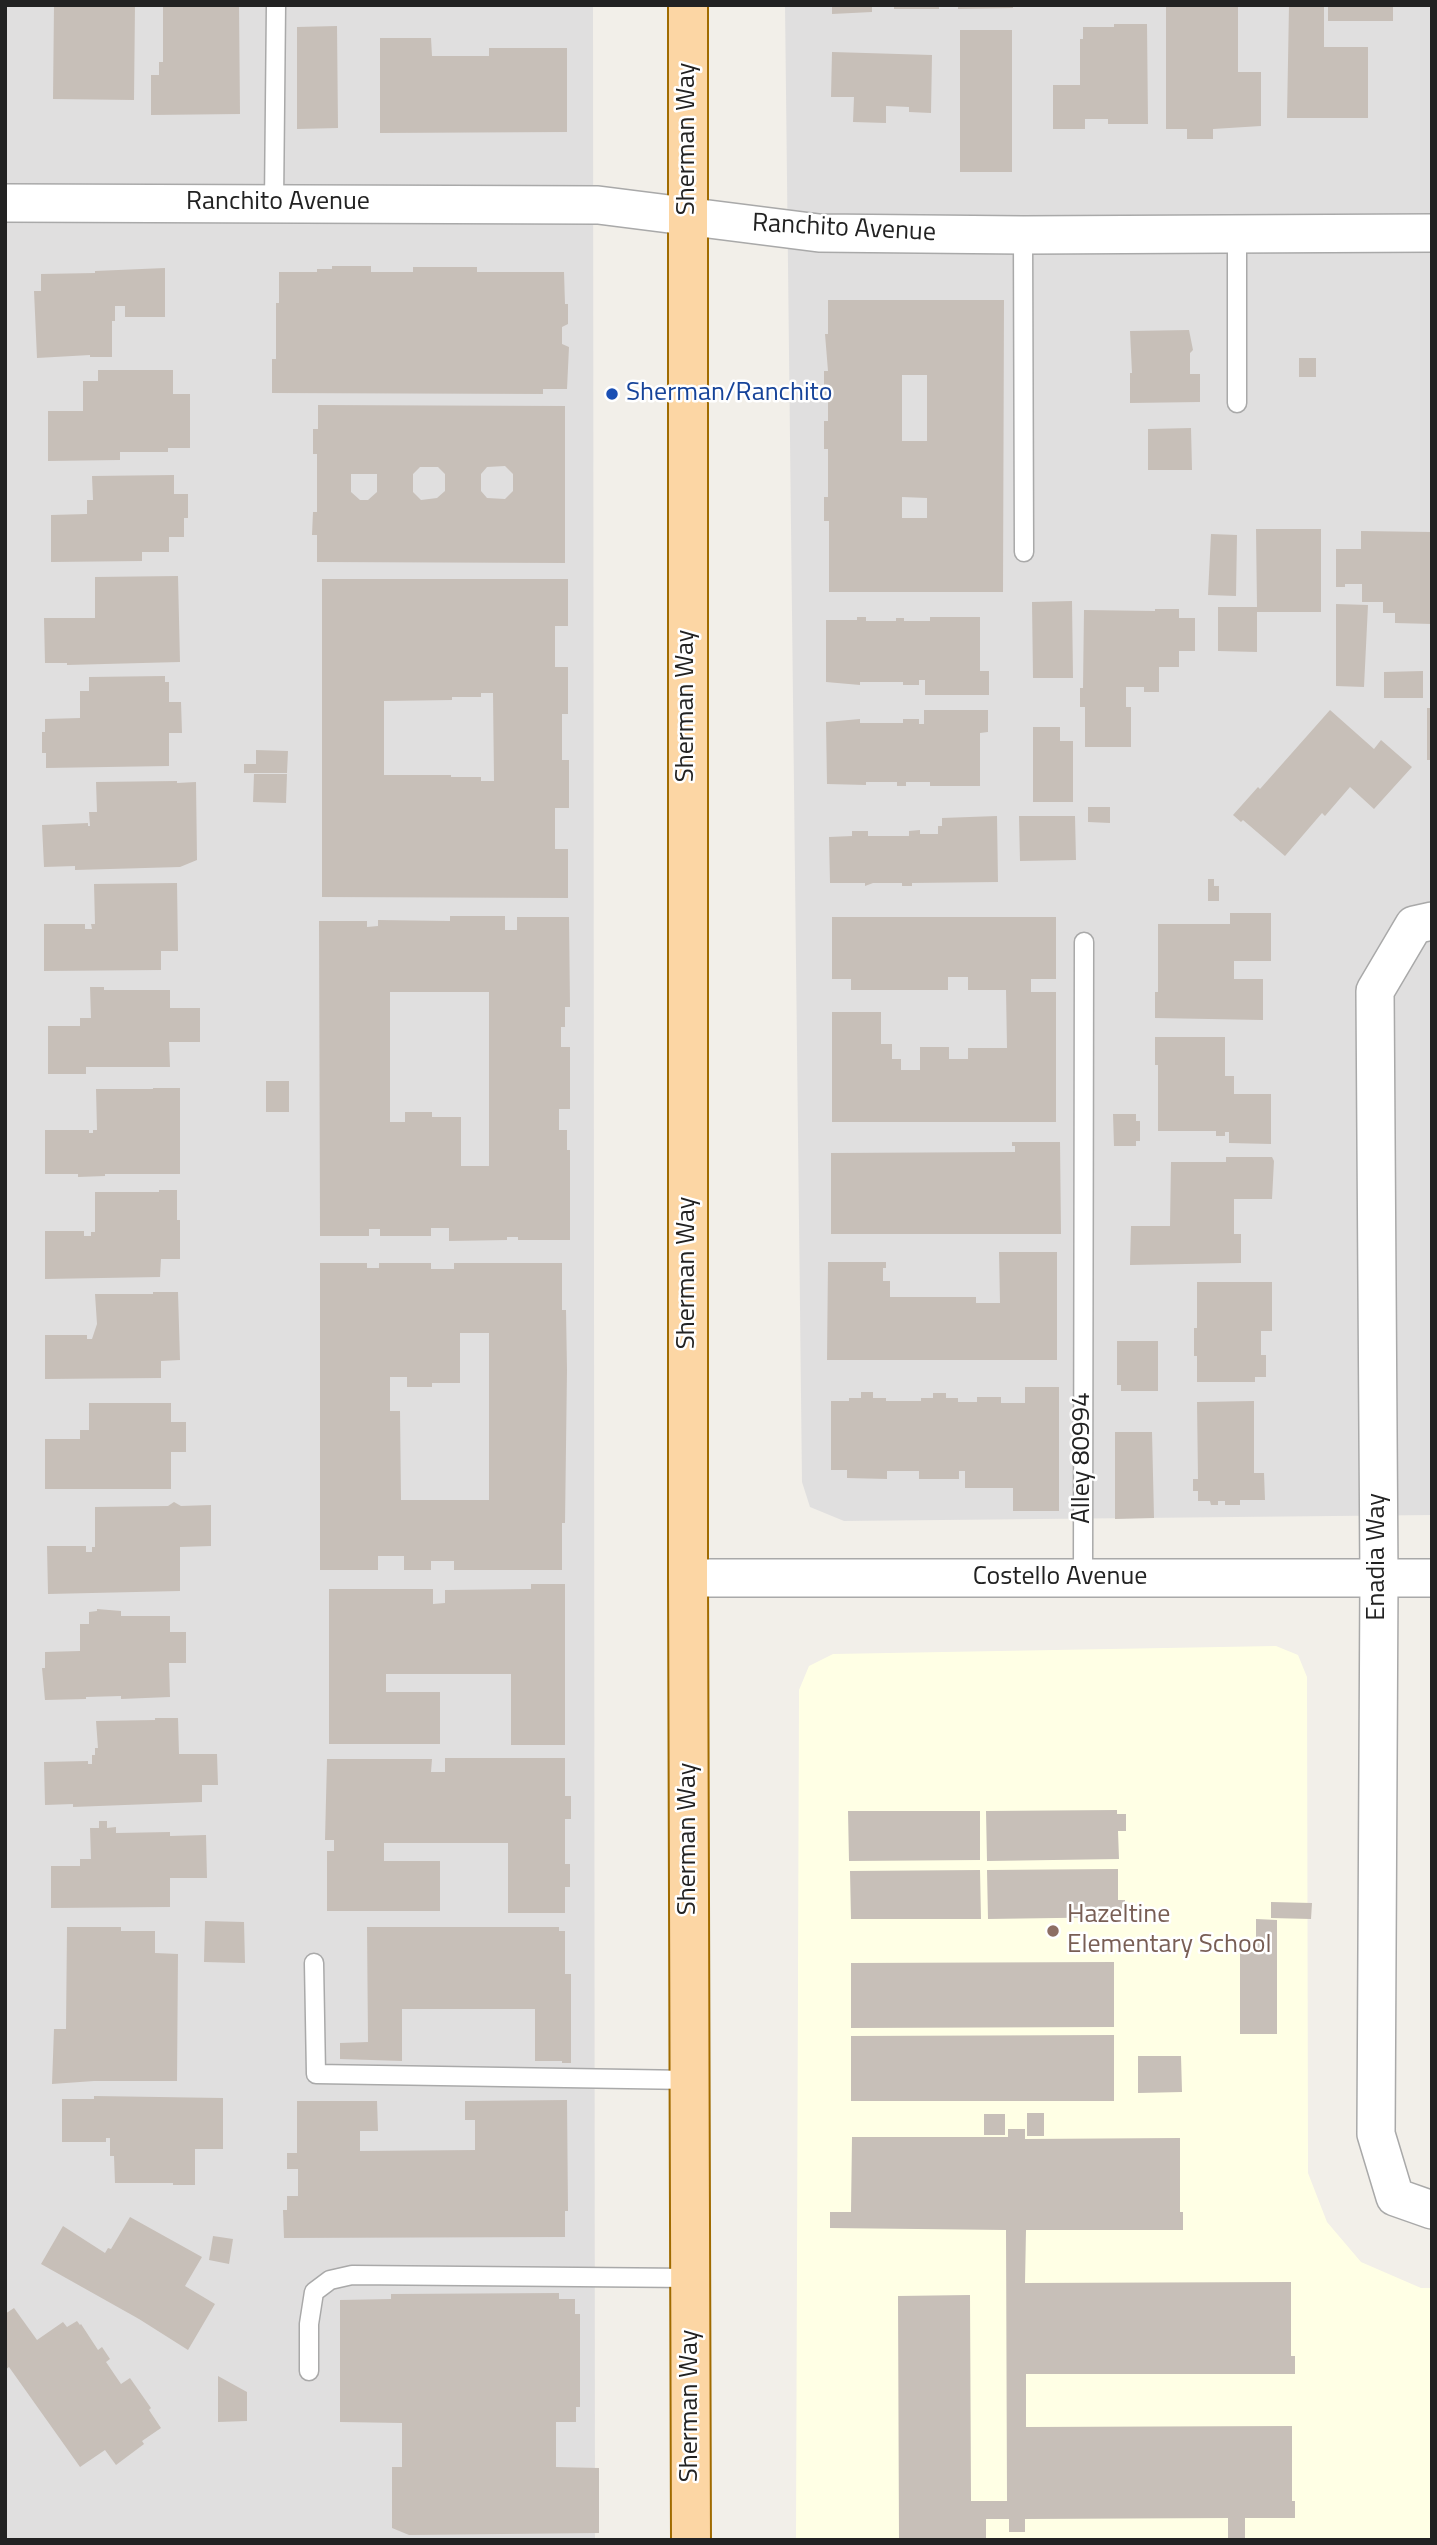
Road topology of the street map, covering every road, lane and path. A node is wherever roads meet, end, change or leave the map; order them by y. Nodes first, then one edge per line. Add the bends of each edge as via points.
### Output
1 (276, 5) edge
2 (688, 5) edge
3 (5, 203) edge
4 (274, 203) junction
5 (688, 217) junction
6 (1237, 233) junction
7 (1432, 233) edge
8 (1023, 235) junction
9 (1237, 403) dead end
10 (1024, 552) dead end
11 (1423, 923) edge
12 (1084, 942) dead end
13 (688, 1578) junction
14 (1083, 1578) junction
15 (1379, 1578) junction
16 (1432, 1578) edge
17 (314, 1963) dead end
18 (690, 2080) junction
19 (1432, 2210) edge
20 (691, 2278) junction
21 (309, 2371) dead end
22 (691, 2540) edge

1 - 4 lane
2 - 5 main road, Sherman Way
3 - 4 street, Ranchito Avenue
4 - 5 street, Ranchito Avenue via 598,205
5 - 8 street, Ranchito Avenue via 820,233
5 - 13 main road, Sherman Way
6 - 7 street, Ranchito Avenue
6 - 8 street, Ranchito Avenue
6 - 9 lane
8 - 10 lane
11 - 15 street, Enadia Way via 1375,991
12 - 14 lane, Alley 80994
13 - 14 street, Costello Avenue
13 - 18 main road, Sherman Way
14 - 15 street, Costello Avenue
15 - 16 street, Costello Avenue
15 - 19 street, Enadia Way via 1376,2134 1395,2197
17 - 18 lane via 316,2074
18 - 20 main road, Sherman Way
20 - 21 lane via 352,2275 330,2280 314,2292
20 - 22 main road, Sherman Way

